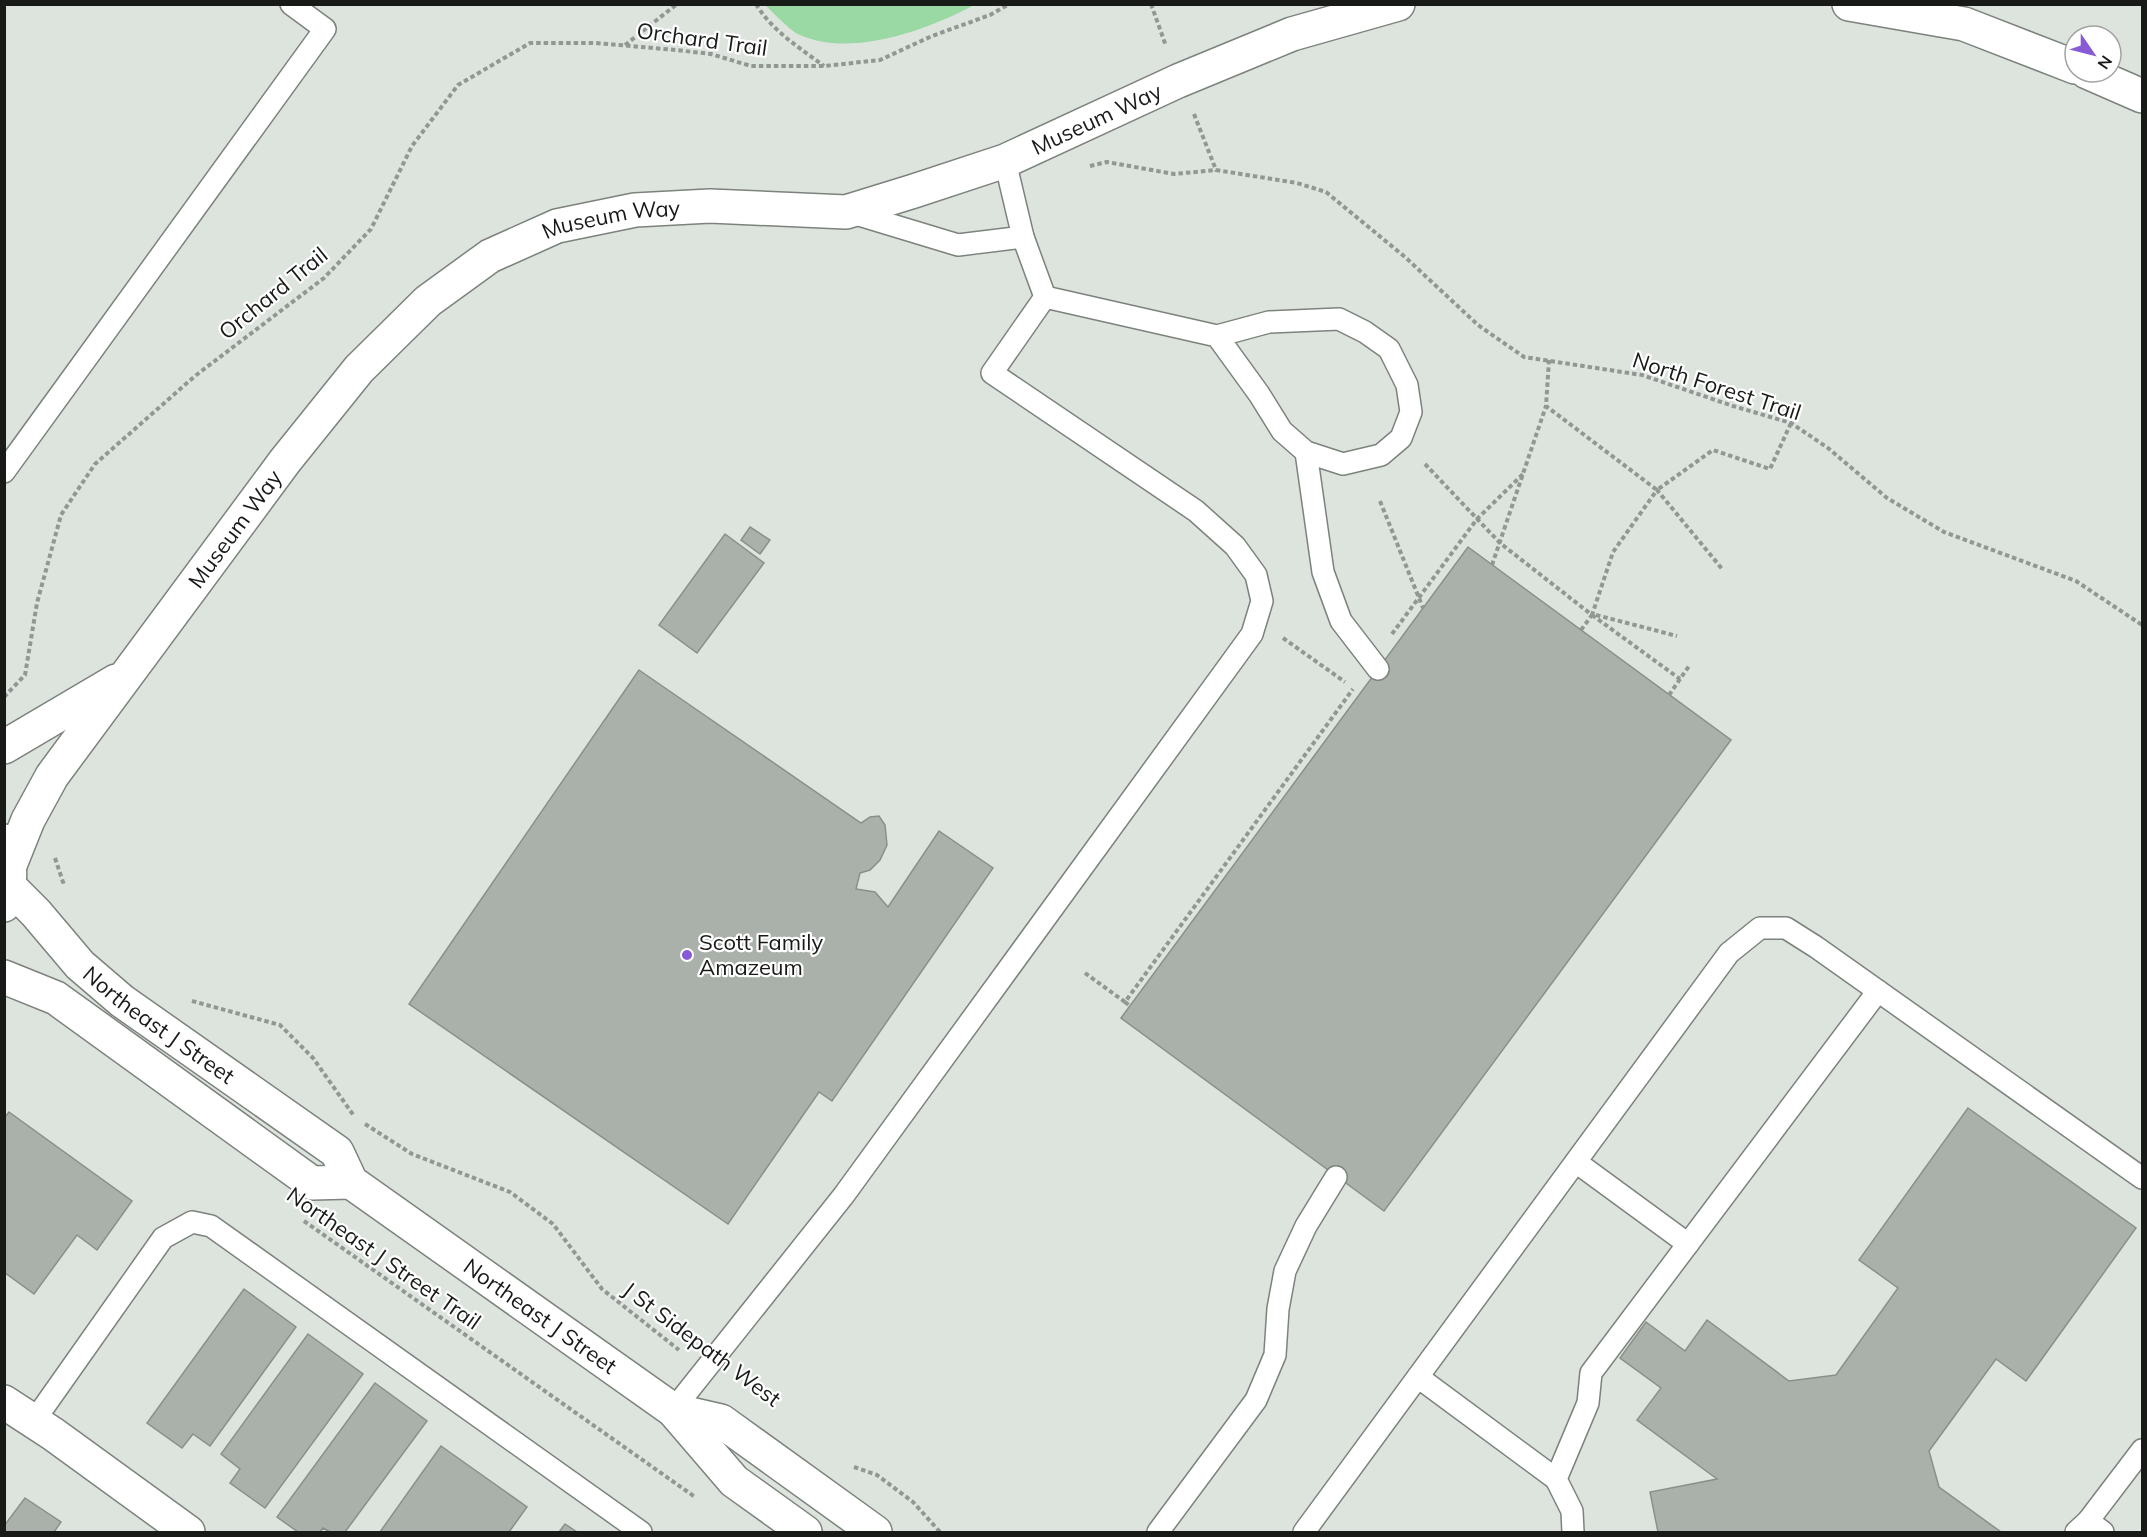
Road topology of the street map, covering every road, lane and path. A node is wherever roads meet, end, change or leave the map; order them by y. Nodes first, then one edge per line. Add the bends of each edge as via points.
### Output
1 (291, 4) edge
2 (677, 4) edge
3 (756, 4) edge
4 (1009, 4) edge
5 (1151, 4) edge
6 (1398, 4) edge
7 (1849, 4) edge
8 (625, 45) junction
9 (2063, 62) edge
10 (825, 66) junction
11 (1178, 81) junction
12 (2114, 84) edge
13 (2142, 96) edge
14 (1005, 161) junction
15 (1086, 167) dead end
16 (1216, 170) junction
17 (846, 212) junction
18 (1023, 237) junction
19 (1045, 297) junction
20 (1217, 336) junction
21 (1549, 360) junction
22 (1546, 406) junction
23 (1791, 423) junction
24 (1306, 452) junction
25 (1425, 464) dead end
26 (4, 472) edge
27 (1523, 474) junction
28 (1657, 490) junction
29 (1380, 501) dead end
30 (1477, 519) junction
31 (1500, 543) junction
32 (1492, 565) dead end
33 (1724, 570) dead end
34 (1419, 598) junction
35 (1423, 608) dead end
36 (1592, 615) junction
37 (1257, 620) junction
38 (2142, 625) edge
39 (1581, 630) dead end
40 (1677, 636) dead end
41 (1376, 665) junction
42 (1689, 666) dead end
43 (126, 675) junction
44 (1680, 679) junction
45 (1353, 688) junction
46 (1669, 695) dead end
47 (4, 698) edge
48 (4, 747) edge
49 (54, 857) dead end
50 (7, 874) edge
51 (65, 890) dead end
52 (1085, 973) dead end
53 (4, 977) edge
54 (1878, 991) junction
55 (188, 1000) dead end
56 (1125, 1002) junction
57 (1130, 1006) dead end
58 (355, 1117) dead end
59 (365, 1124) dead end
60 (1576, 1162) junction
61 (1336, 1176) dead end
62 (2142, 1178) edge
63 (351, 1182) junction
64 (297, 1216) dead end
65 (1688, 1244) junction
66 (706, 1368) junction
67 (1418, 1377) junction
68 (4, 1402) edge
69 (673, 1410) junction
70 (34, 1421) junction
71 (2142, 1450) edge
72 (846, 1464) dead end
73 (1556, 1479) junction
74 (696, 1498) dead end
75 (2089, 1529) edge
76 (188, 1533) edge
77 (641, 1533) edge
78 (805, 1533) edge
79 (875, 1533) edge
80 (940, 1533) edge
81 (1158, 1533) edge
82 (1304, 1533) edge
83 (1573, 1533) edge

1 - 26 lane via 325,29
2 - 8 path
3 - 10 path via 787,40
4 - 10 path, Orchard Trail via 880,60
5 - 11 path
6 - 11 street, Museum Way via 1292,34
7 - 9 street via 1964,24
8 - 10 path, Orchard Trail via 711,54 751,66
8 - 47 path, Orchard Trail via 530,43 458,85 412,146 371,229 332,270 195,376 94,464 61,516 37,603 26,675
11 - 14 street, Museum Way
11 - 16 path via 1191,103
12 - 13 street
14 - 17 street, Museum Way
14 - 18 lane
15 - 16 path, North Forest Trail via 1107,162 1174,174
16 - 21 path, North Forest Trail via 1297,183 1326,192 1405,257 1478,325 1524,357
17 - 18 lane via 958,245
17 - 43 street, Museum Way via 710,206 634,210 557,226 490,256 428,301 359,369 285,460
18 - 19 lane
19 - 20 lane
19 - 37 lane via 992,373 1196,512 1235,546 1256,575 1262,601
20 - 24 lane via 1282,430
20 - 24 lane via 1269,322 1339,319 1389,349 1407,385 1411,412 1401,438 1381,455 1344,464
21 - 22 path
21 - 23 path, North Forest Trail via 1642,375
22 - 27 path
22 - 28 path
23 - 28 path via 1770,469 1713,450
23 - 38 path, North Forest Trail via 1828,448 1887,498 1944,532 2076,582
24 - 41 lane via 1323,572 1341,621
25 - 30 path
27 - 30 path
27 - 31 path
28 - 33 path
28 - 36 path via 1613,552
29 - 34 path
30 - 31 path
30 - 34 path
31 - 32 path
31 - 36 path
34 - 35 path
34 - 41 path
36 - 39 path
36 - 40 path
36 - 44 path
37 - 45 path
37 - 66 lane via 1252,634 844,1195
41 - 45 path
42 - 44 path
43 - 48 street, Museum Way
43 - 50 street via 52,776 28,820
44 - 46 path
45 - 56 path
49 - 51 path
50 - 63 street, Northeast J Street via 80,965 122,1001 337,1152
52 - 56 path
53 - 63 street, Northeast J Street via 56,998 312,1183
54 - 60 lane via 1786,928 1760,927 1729,953
54 - 62 lane
54 - 65 lane
55 - 58 path via 280,1025 313,1058
56 - 57 path
59 - 66 path, J St Sidepath West via 412,1154 510,1192 554,1224 602,1289 664,1340
60 - 65 lane
60 - 67 lane
61 - 81 lane via 1285,1271 1275,1355 1256,1400
63 - 69 street, Northeast J Street
64 - 74 path, Northeast J Street Trail
65 - 73 lane via 1591,1372 1588,1403
66 - 69 lane
67 - 73 lane
67 - 82 lane
68 - 70 street
69 - 78 street, Northeast J Street via 734,1481
69 - 79 street, Northeast J Street via 721,1421
70 - 76 street
70 - 77 lane via 163,1238 192,1222 211,1226
71 - 75 lane
72 - 80 path via 877,1475 914,1502
73 - 83 lane via 1572,1511

